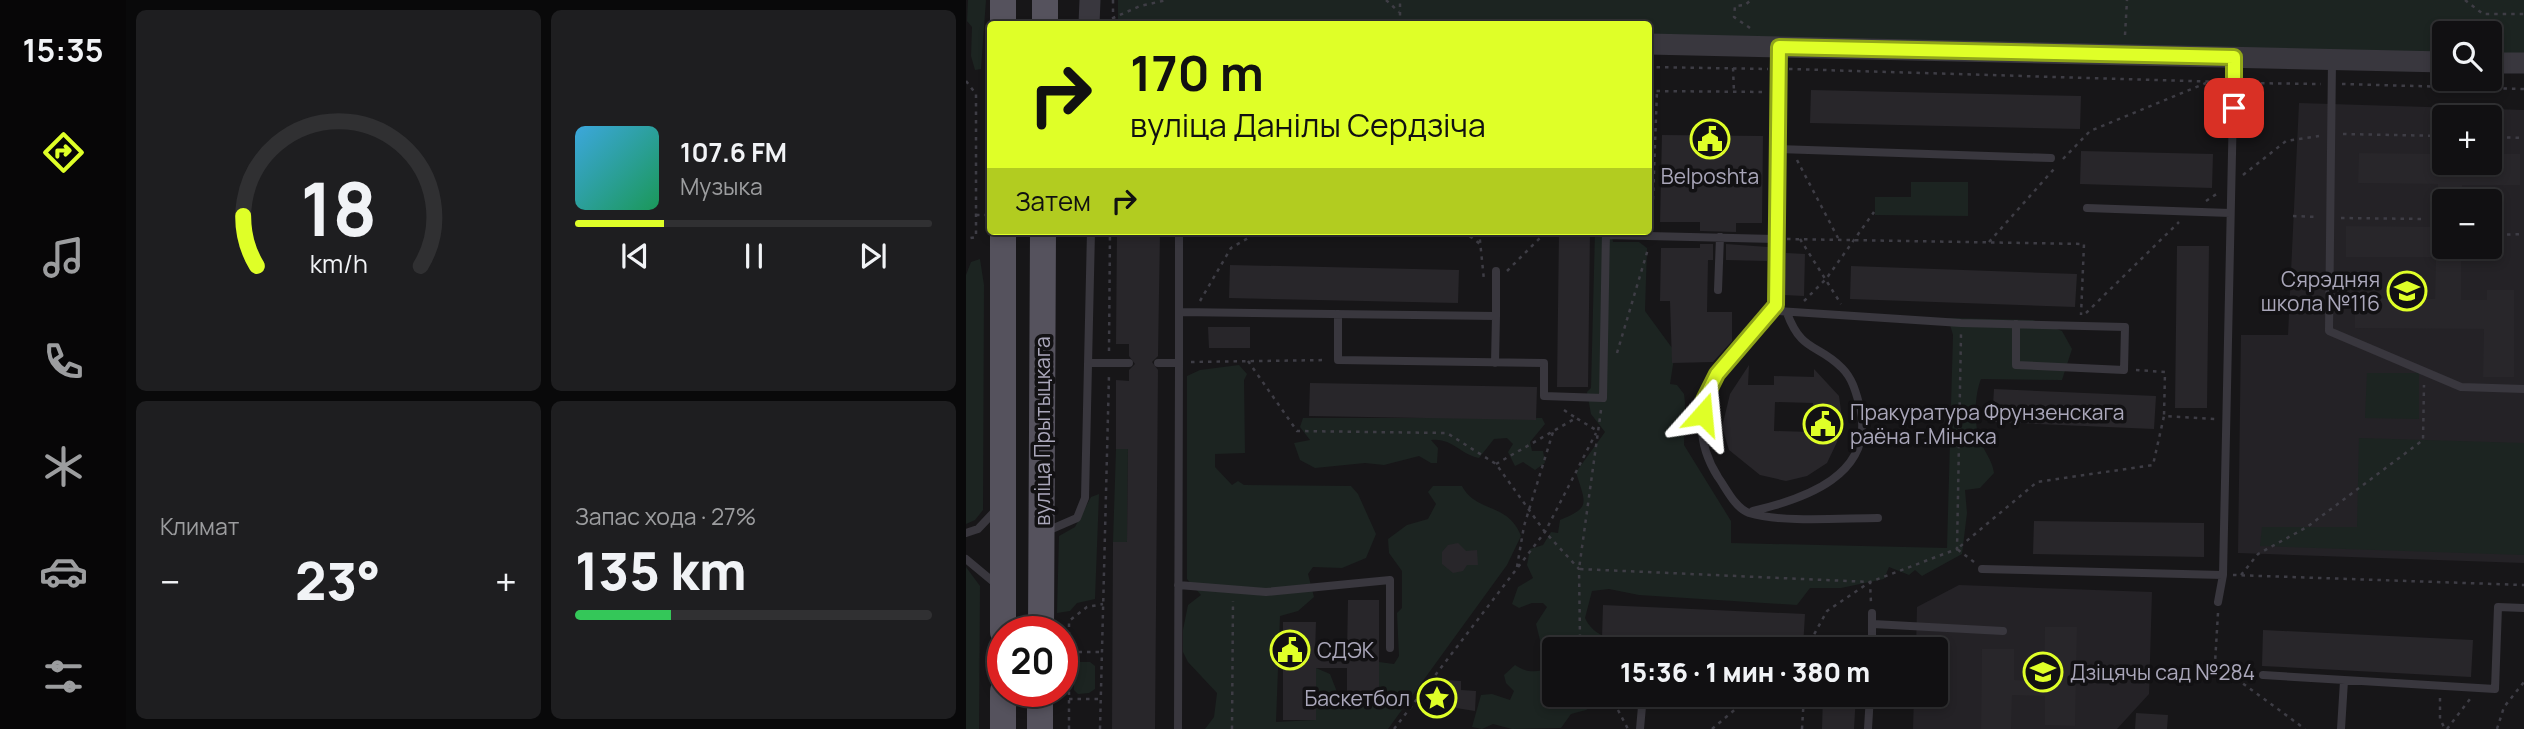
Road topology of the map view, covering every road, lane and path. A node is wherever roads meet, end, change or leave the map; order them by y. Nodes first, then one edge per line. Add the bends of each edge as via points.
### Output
1 (1003, 0) edge
2 (1045, 0) edge
3 (1090, 0) edge
4 (1113, 0) edge
5 (1167, 0) edge
6 (1386, 0) edge
7 (1400, 0) edge
8 (1735, 0) edge
9 (2127, 0) edge
10 (2465, 0) edge
11 (1735, 6) dead end
12 (1400, 14) junction
13 (2524, 14) edge
14 (1003, 21) edge
15 (1045, 21) edge
16 (1089, 21) edge
17 (1400, 21) edge
18 (2125, 32) dead end
19 (1652, 44) edge
20 (1779, 47) junction
21 (2234, 57) junction
22 (2332, 60) junction
23 (2432, 62) edge
24 (2502, 63) edge
25 (2524, 63) edge
26 (1652, 67) edge
27 (1733, 68) junction
28 (1778, 69) junction
29 (966, 82) edge
30 (2210, 82) junction
31 (2234, 82) junction
32 (2334, 84) junction
33 (2524, 89) edge
34 (1652, 91) edge
35 (1657, 91) junction
36 (1734, 92) junction
37 (1777, 92) junction
38 (2333, 134) junction
39 (2432, 136) edge
40 (2502, 137) edge
41 (2524, 138) edge
42 (1780, 149) junction
43 (2051, 158) dead end
44 (2231, 184) junction
45 (2087, 208) dead end
46 (2191, 211) junction
47 (1874, 212) dead end
48 (2230, 213) junction
49 (976, 215) junction
50 (987, 215) edge
51 (2293, 216) dead end
52 (2312, 217) dead end
53 (2331, 218) junction
54 (2426, 219) dead end
55 (2524, 234) edge
56 (1003, 235) edge
57 (1043, 235) edge
58 (1091, 235) edge
59 (1110, 235) edge
60 (1179, 235) edge
61 (1253, 235) edge
62 (1469, 235) edge
63 (1479, 235) edge
64 (1543, 235) edge
65 (1606, 235) edge
66 (1652, 235) junction
67 (2502, 235) edge
68 (1720, 237) junction
69 (966, 239) edge
70 (1774, 239) junction
71 (1800, 239) junction
72 (1838, 240) junction
73 (1855, 240) junction
74 (1989, 242) junction
75 (1480, 243) junction
76 (1496, 271) dead end
77 (1826, 279) junction
78 (1496, 281) junction
79 (1718, 290) dead end
80 (1776, 305) junction
81 (1844, 309) dead end
82 (1179, 312) junction
83 (1194, 312) junction
84 (1787, 313) junction
85 (1338, 314) junction
86 (1496, 316) junction
87 (1961, 323) junction
88 (2016, 324) junction
89 (1338, 360) junction
90 (1615, 360) dead end
91 (1248, 361) junction
92 (1179, 362) junction
93 (1089, 363) junction
94 (1109, 363) junction
95 (1129, 363) dead end
96 (1158, 363) dead end
97 (1495, 363) junction
98 (2124, 370) junction
99 (2425, 372) junction
100 (2524, 389) edge
101 (1603, 398) junction
102 (2164, 416) junction
103 (2227, 419) junction
104 (1597, 430) junction
105 (1553, 432) junction
106 (1496, 464) junction
107 (1003, 500) junction
108 (1530, 511) junction
109 (1747, 512) junction
110 (1878, 518) dead end
111 (1545, 532) junction
112 (966, 533) edge
113 (1041, 534) junction
114 (1957, 549) junction
115 (966, 559) edge
116 (1517, 569) junction
117 (1579, 569) junction
118 (1982, 569) joint
119 (2223, 575) junction
120 (2241, 575) junction
121 (1870, 582) junction
122 (1178, 585) junction
123 (2524, 585) edge
124 (1003, 591) junction
125 (1233, 591) junction
126 (2218, 602) joint
127 (1103, 604) junction
128 (2524, 608) edge
129 (1872, 613) joint
130 (1003, 616) edge
131 (1041, 616) edge
132 (1075, 616) edge
133 (1873, 624) junction
134 (2003, 631) dead end
135 (1580, 637) edge
136 (1812, 637) edge
137 (1872, 637) edge
138 (1390, 648) dead end
139 (1078, 652) edge
140 (1101, 652) junction
141 (2263, 676) dead end
142 (2344, 681) junction
143 (2524, 682) edge
144 (2440, 687) junction
145 (2478, 688) junction
146 (1078, 699) edge
147 (1101, 699) junction
148 (1003, 707) edge
149 (1040, 707) edge
150 (1069, 707) edge
151 (1616, 707) edge
152 (1642, 707) edge
153 (1738, 707) edge
154 (1803, 707) edge
155 (1869, 707) edge
156 (1003, 729) edge
157 (1040, 729) edge
158 (1069, 729) edge
159 (1100, 729) edge
160 (1178, 729) edge
161 (1232, 729) edge
162 (1394, 729) edge
163 (1628, 729) edge
164 (1640, 729) edge
165 (1712, 729) edge
166 (1802, 729) edge
167 (1868, 729) edge
168 (2305, 729) edge
169 (2341, 729) edge
170 (2446, 729) edge
171 (2497, 729) edge

1 - 14 main road
2 - 15 main road
3 - 16 street
4 - 5 path via 1113,18
6 - 12 path
7 - 12 path
8 - 11 path
9 - 18 path
10 - 13 path via 2483,14
12 - 17 path
19 - 20 street
20 - 21 street
20 - 28 lane
21 - 22 street
21 - 31 lane
22 - 23 street
22 - 32 lane
24 - 25 street
26 - 27 path
27 - 28 path
27 - 36 path
28 - 30 path
28 - 37 lane
29 - 49 path via 976,94
30 - 31 path
30 - 74 path via 2090,131
31 - 32 path
31 - 44 lane
32 - 33 path
32 - 38 lane
34 - 35 path
35 - 36 path
35 - 66 path
36 - 37 path
37 - 42 lane
38 - 39 path
38 - 44 path via 2286,141
38 - 53 lane
40 - 41 path
42 - 43 lane
42 - 70 lane
42 - 72 path via 1796,159
44 - 46 path
44 - 48 lane
45 - 46 lane
46 - 48 lane
46 - 74 path via 2081,318 2084,244
47 - 73 path
48 - 103 lane
49 - 50 path
49 - 69 path via 976,237
51 - 52 path
53 - 54 path
53 - 99 lane via 2329,331
55 - 67 path
56 - 107 main road, вуліца Прытыцкага
57 - 113 main road, вуліца Прытыцкага
58 - 93 lane
59 - 94 path
60 - 82 lane
61 - 83 path via 1231,248
62 - 75 path
63 - 75 path
64 - 78 path
65 - 101 lane
66 - 68 lane
66 - 90 path
68 - 70 lane
68 - 79 lane
70 - 71 path
70 - 80 lane
71 - 72 path
71 - 77 path
72 - 73 path
73 - 74 path
73 - 77 path
75 - 78 path via 1482,280
76 - 78 lane
77 - 81 path
77 - 84 path
78 - 86 lane
80 - 84 lane via 1777,311
80 - 109 lane via 1717,374 1704,400 1706,451 1732,498
82 - 83 lane
82 - 92 lane
83 - 85 lane
84 - 87 lane
84 - 109 lane via 1795,335 1843,368 1855,387 1861,415 1859,444 1851,462 1830,482 1802,498
85 - 86 lane
85 - 89 lane
86 - 97 lane
87 - 88 lane
87 - 114 path
88 - 98 lane via 2015,365
88 - 98 lane via 2125,327
89 - 91 path
89 - 97 lane
91 - 92 path
91 - 106 path via 1297,431 1447,433
92 - 96 lane
92 - 122 lane
93 - 94 lane
93 - 113 lane via 1085,498 1077,518
94 - 95 lane
94 - 127 path
97 - 101 lane via 1544,363 1544,396
98 - 102 path via 2165,372
99 - 100 lane via 2461,387
99 - 120 path via 2423,440 2307,527 2258,554
101 - 104 path
102 - 103 path
102 - 114 path via 2153,466 2037,482
103 - 119 lane
104 - 105 path via 1576,418
104 - 111 path
104 - 117 path
105 - 106 path
105 - 108 path
106 - 108 path
107 - 112 lane via 978,529
107 - 124 main road, вуліца Прытыцкага
108 - 111 path
108 - 116 path
109 - 110 lane
111 - 116 path
111 - 117 path
113 - 131 main road, вуліца Прытыцкага
114 - 118 path
114 - 121 path
115 - 124 lane
116 - 162 path
117 - 121 path
117 - 135 path
118 - 119 lane
119 - 120 path
119 - 126 lane
120 - 123 path
121 - 129 path
121 - 136 path via 1827,611
122 - 125 lane
122 - 160 lane
124 - 130 main road, вуліца Прытыцкага
125 - 138 lane via 1390,580
125 - 161 path
126 - 168 path via 2215,663
127 - 132 path via 1087,607
127 - 140 path
128 - 145 lane via 2498,607 2495,689
129 - 133 lane
133 - 134 lane
133 - 137 lane
139 - 140 path
140 - 147 path
141 - 142 lane
142 - 144 lane
142 - 169 lane
143 - 171 path via 2504,707
144 - 145 lane
144 - 170 path via 2440,719
145 - 170 path
146 - 147 path
147 - 159 path
148 - 156 main road
149 - 157 main road
150 - 158 path
151 - 163 path
152 - 164 lane
153 - 165 path
154 - 166 path
155 - 167 lane

